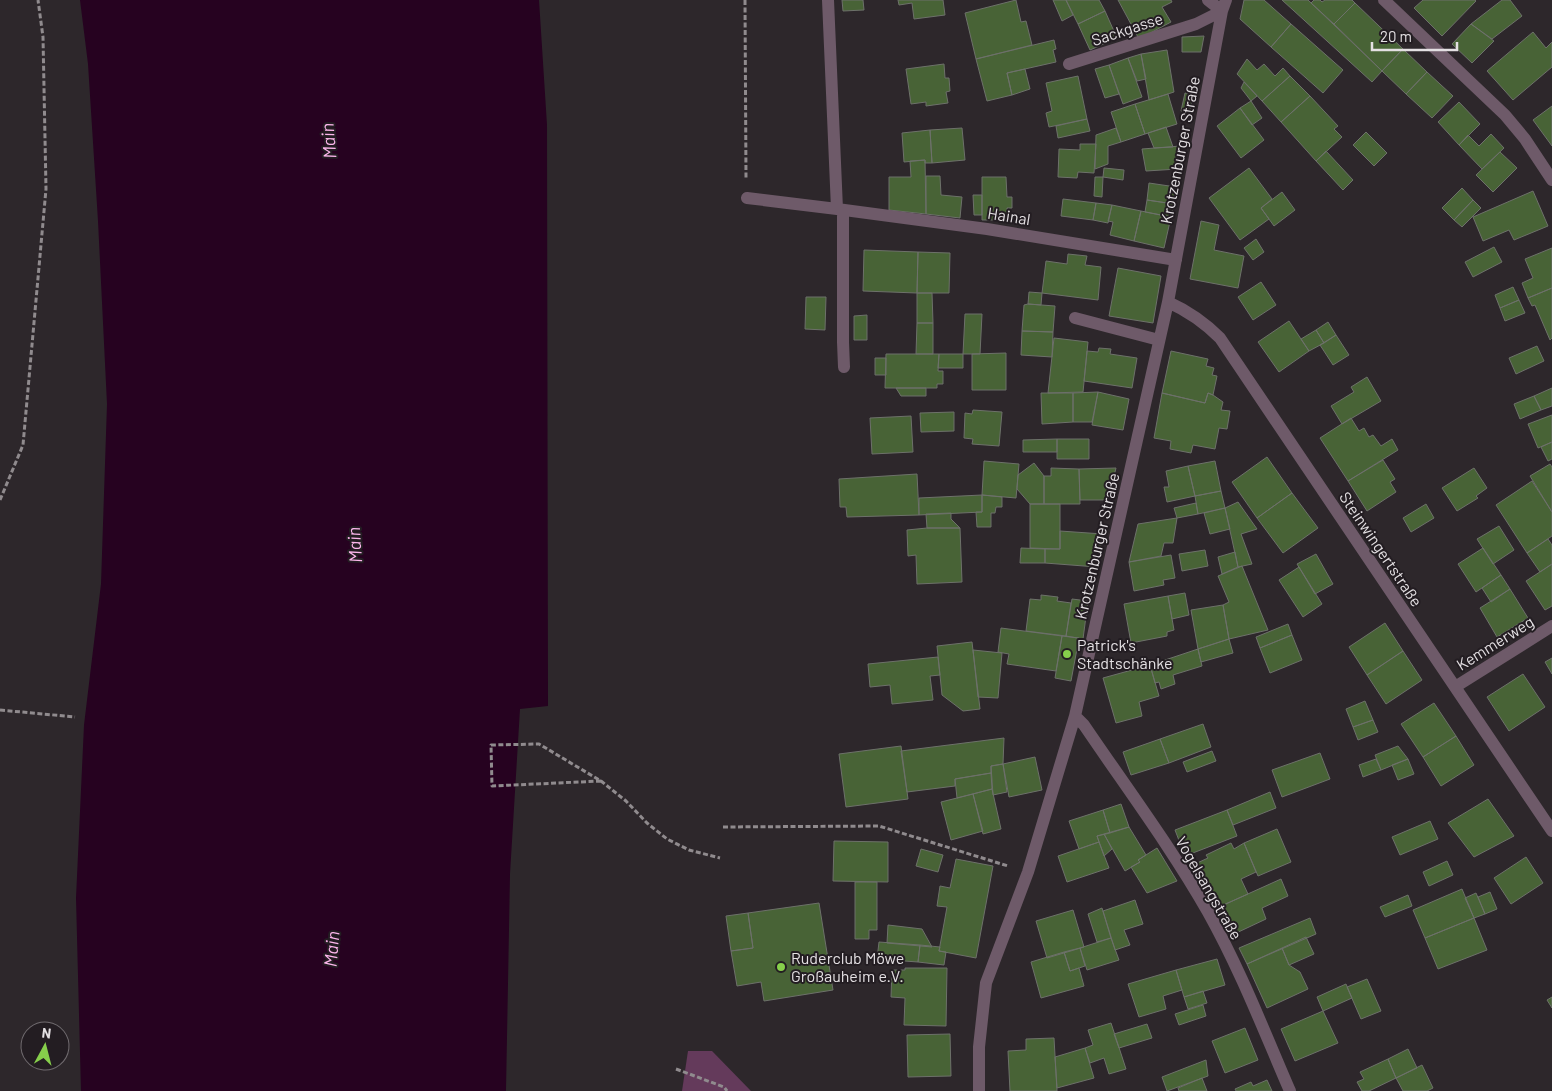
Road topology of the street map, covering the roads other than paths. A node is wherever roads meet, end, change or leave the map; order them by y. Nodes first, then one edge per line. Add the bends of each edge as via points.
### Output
1 (828, 0) edge
2 (1208, 0) edge
3 (1384, 0) edge
4 (1224, 5) edge
5 (1069, 64) dead end
6 (1552, 180) edge
7 (746, 198) road end
8 (840, 209) junction
9 (1176, 260) junction
10 (1168, 302) junction
11 (1075, 318) dead end
12 (1159, 340) junction
13 (844, 367) dead end
14 (1552, 626) edge
15 (1455, 687) junction
16 (1075, 716) junction
17 (1552, 831) edge
18 (979, 1091) edge
19 (1290, 1091) edge

1 - 8 street
2 - 4 street
3 - 6 street via 1505,116 1525,139
4 - 5 street, Sackgasse via 1196,24
4 - 9 street, Krotzenburger Straße
7 - 8 street, Hainal
8 - 9 street, Hainal
8 - 13 street
9 - 10 street, Krotzenburger Straße
10 - 12 street, Krotzenburger Straße
10 - 15 street, Steinwingertstraße via 1192,314 1220,338
11 - 12 street
12 - 16 street, Krotzenburger Straße
14 - 15 street, Kemmerweg
15 - 17 street, Steinwingertstraße
16 - 18 street, Krotzenburger Straße via 1028,872 986,983 979,1047
16 - 19 street, Vogelsangstraße via 1179,863 1209,914

